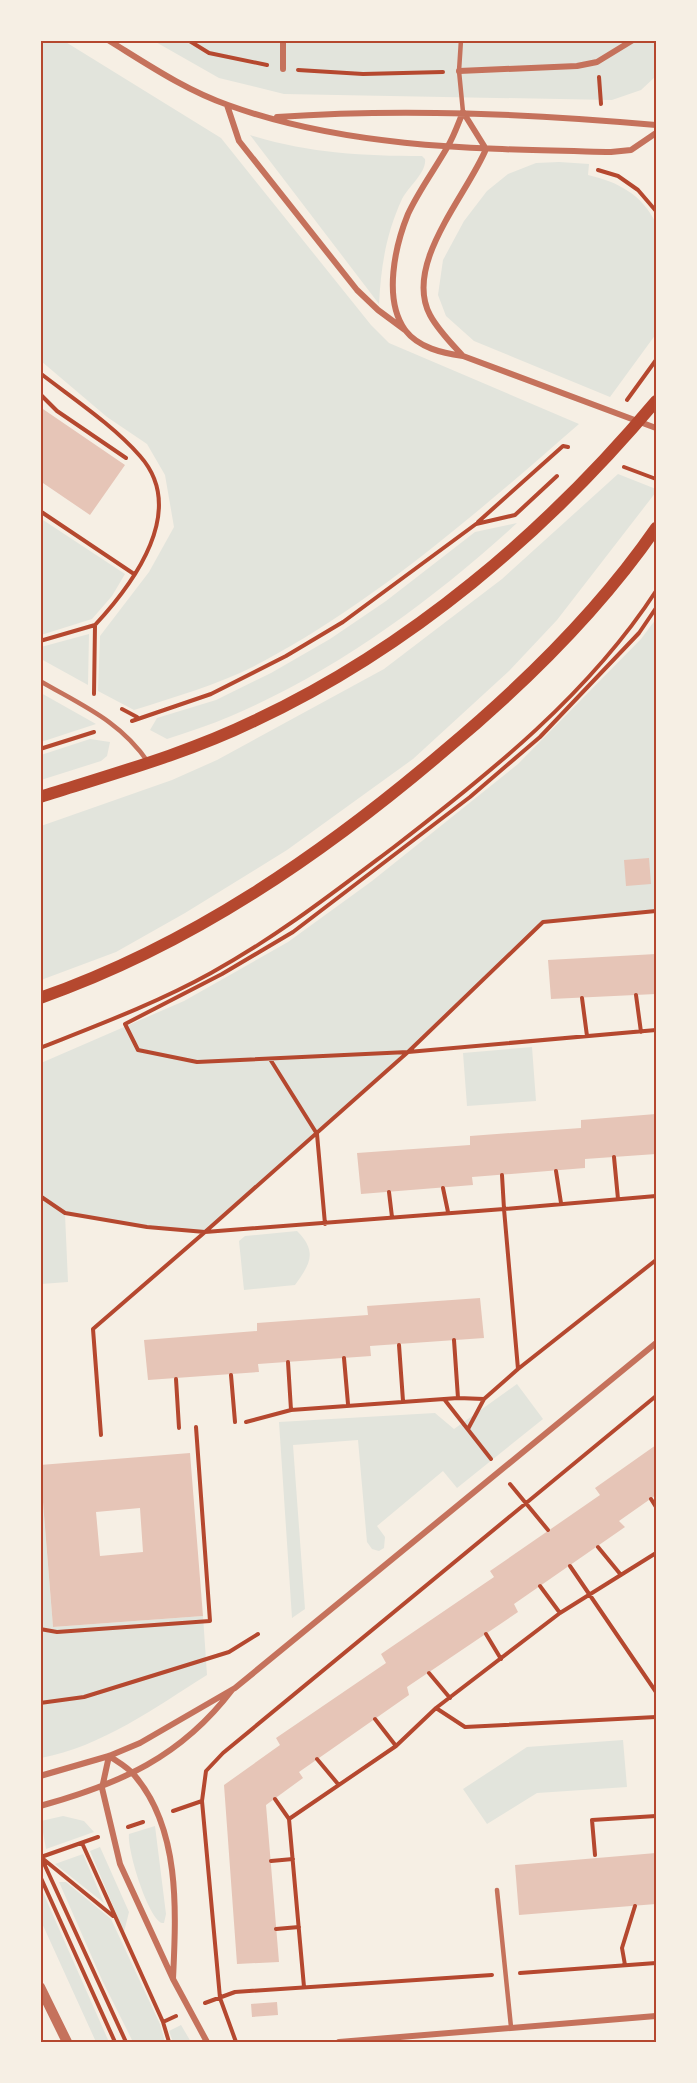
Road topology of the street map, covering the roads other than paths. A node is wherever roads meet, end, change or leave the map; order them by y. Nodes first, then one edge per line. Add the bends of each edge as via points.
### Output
1 (108, 40) edge
2 (283, 40) edge
3 (461, 40) edge
4 (633, 40) edge
5 (283, 69) road end
6 (459, 71) junction
7 (227, 105) junction
8 (463, 112) junction
9 (270, 118) junction
10 (657, 125) edge
11 (657, 133) edge
12 (449, 145) junction
13 (486, 149) junction
14 (405, 330) junction
15 (463, 356) junction
16 (657, 401) edge
17 (657, 428) edge
18 (657, 528) edge
19 (40, 681) edge
20 (148, 762) junction
21 (40, 797) edge
22 (40, 998) edge
23 (657, 1343) edge
24 (235, 1688) junction
25 (110, 1756) junction
26 (134, 1774) junction
27 (40, 1776) edge
28 (102, 1788) junction
29 (40, 1806) edge
30 (497, 1890) dead end
31 (173, 1979) junction
32 (40, 1988) edge
33 (657, 2016) edge
34 (511, 2027) junction
35 (67, 2043) edge
36 (207, 2043) edge
37 (339, 2043) edge

1 - 7 street via 171,80
2 - 5 street
3 - 6 lane
4 - 6 street via 597,62 577,66
6 - 8 lane
7 - 9 street
7 - 14 street via 246,150 357,290
8 - 9 street via 332,113
8 - 10 street
8 - 12 street
8 - 13 street
9 - 12 street via 338,135
11 - 13 street via 631,150 611,152
12 - 13 street
12 - 14 street via 408,214 395,260 394,287
13 - 15 street via 437,238 425,270 423,291 430,314
14 - 15 street via 424,346
15 - 17 street
16 - 20 main road via 616,449 549,515 440,608 315,690 254,722
18 - 22 main road via 521,684 408,782 324,847 218,915 118,966
19 - 20 lane via 120,729
20 - 21 main road
23 - 24 street
24 - 25 street
24 - 26 street via 214,1714 178,1746
25 - 26 street
25 - 27 street
25 - 28 street
26 - 28 street
26 - 31 street via 158,1817 165,1839 175,1919
28 - 29 street
28 - 31 street via 120,1864
30 - 34 lane
31 - 36 street
32 - 35 street
33 - 34 street
34 - 37 street

